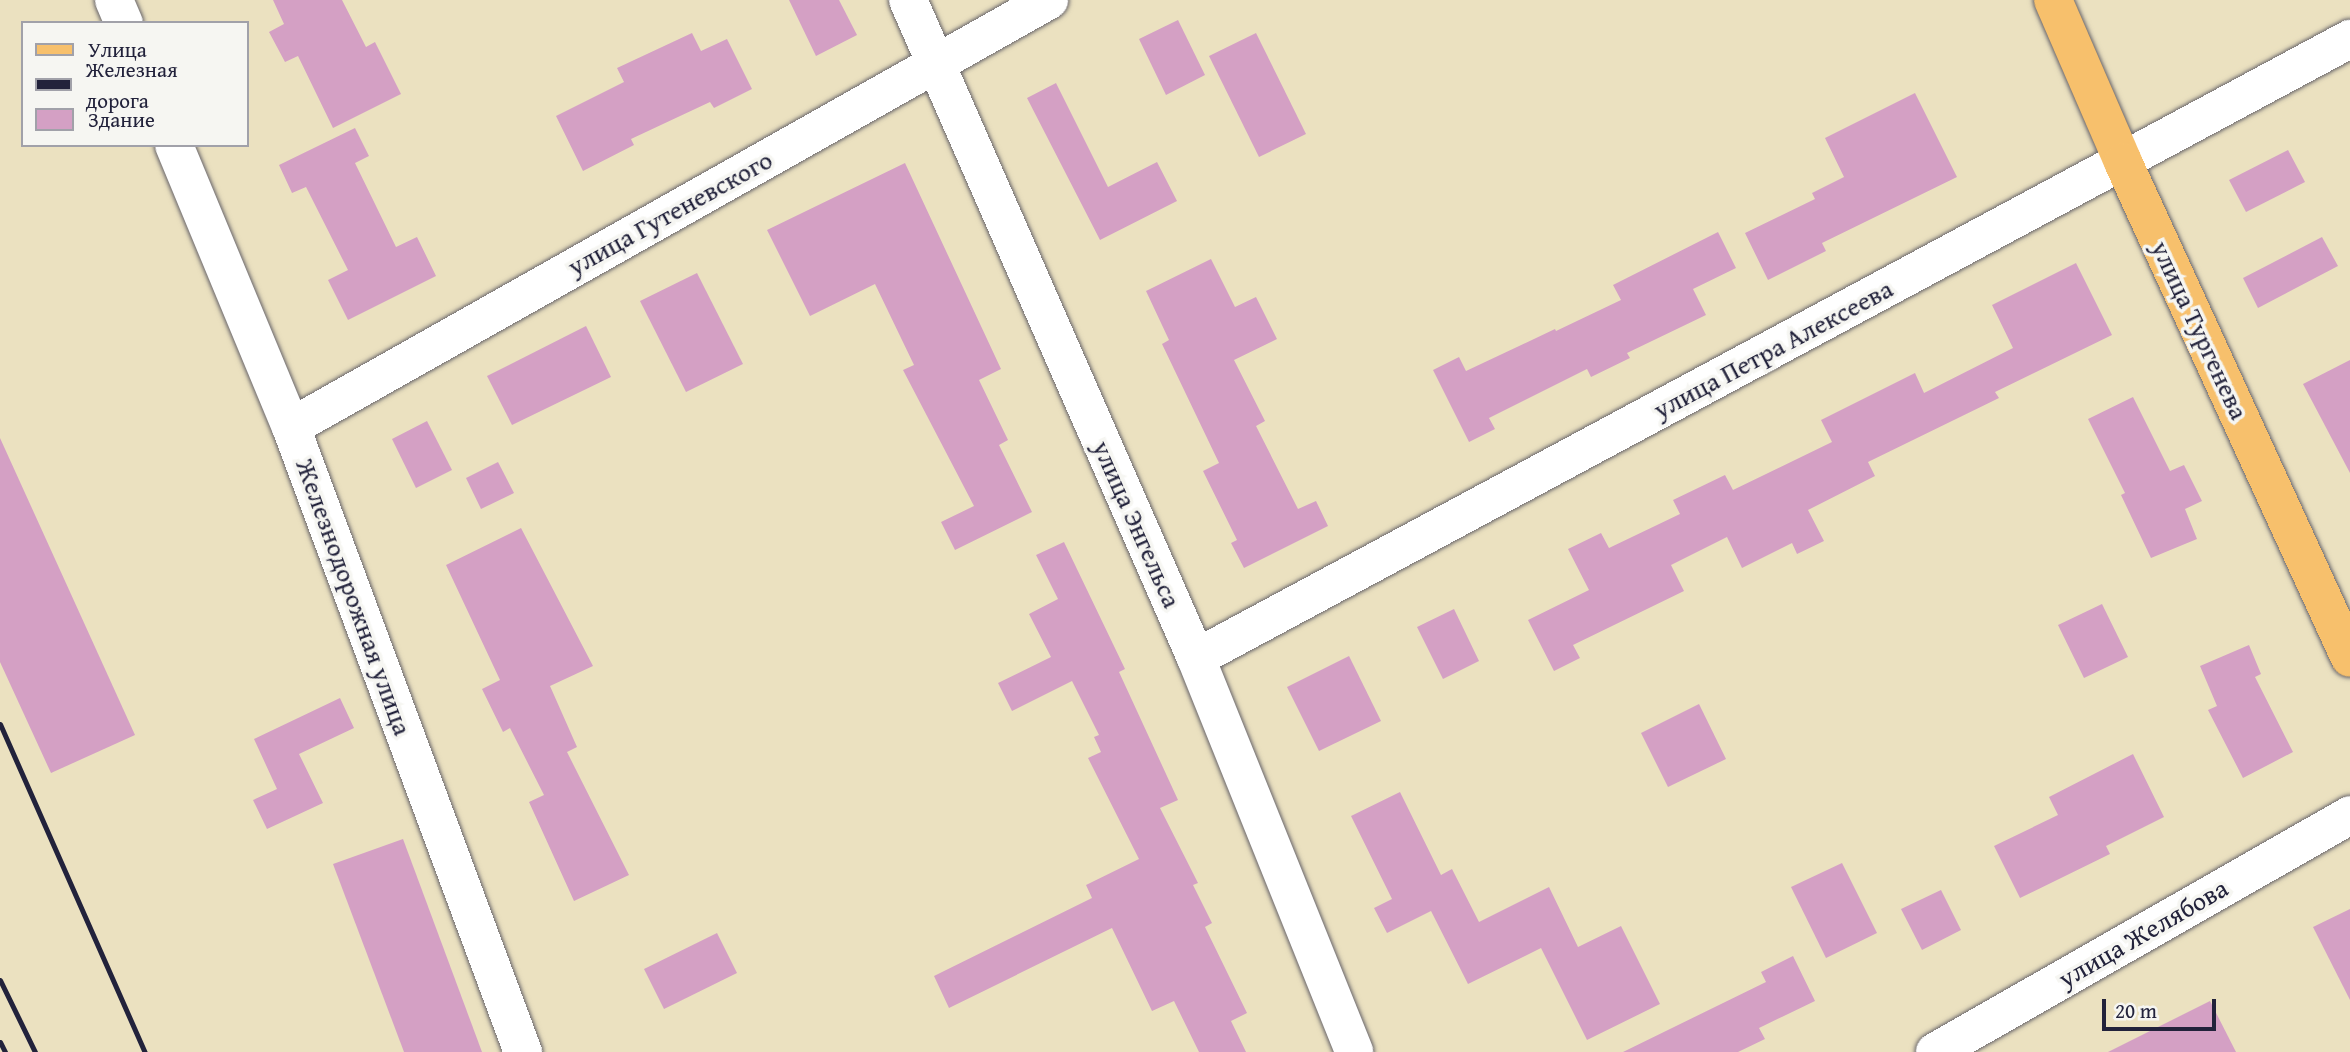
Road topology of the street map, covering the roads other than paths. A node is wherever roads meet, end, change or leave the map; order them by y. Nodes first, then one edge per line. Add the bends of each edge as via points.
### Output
1 (114, 0) edge
2 (908, 0) edge
3 (1049, 0) edge
4 (2053, 0) edge
5 (123, 21) edge
6 (2350, 39) edge
7 (934, 64) junction
8 (175, 147) edge
9 (2123, 162) junction
10 (291, 427) junction
11 (1196, 657) junction
12 (2350, 658) edge
13 (2350, 815) edge
14 (523, 1052) edge
15 (1354, 1052) edge
16 (1935, 1052) edge

1 - 5 street
2 - 7 street, улица Энгельса
3 - 7 street, улица Гутеневского
4 - 9 main road, улица Тургенева
6 - 9 street, улица Петра Алексеева
7 - 10 street, улица Гутеневского
7 - 11 street, улица Энгельса
8 - 10 street, Железнодорожная улица
9 - 11 street, улица Петра Алексеева
9 - 12 main road, улица Тургенева
10 - 14 street, Железнодорожная улица
11 - 15 street, улица Энгельса
13 - 16 street, улица Желябова

